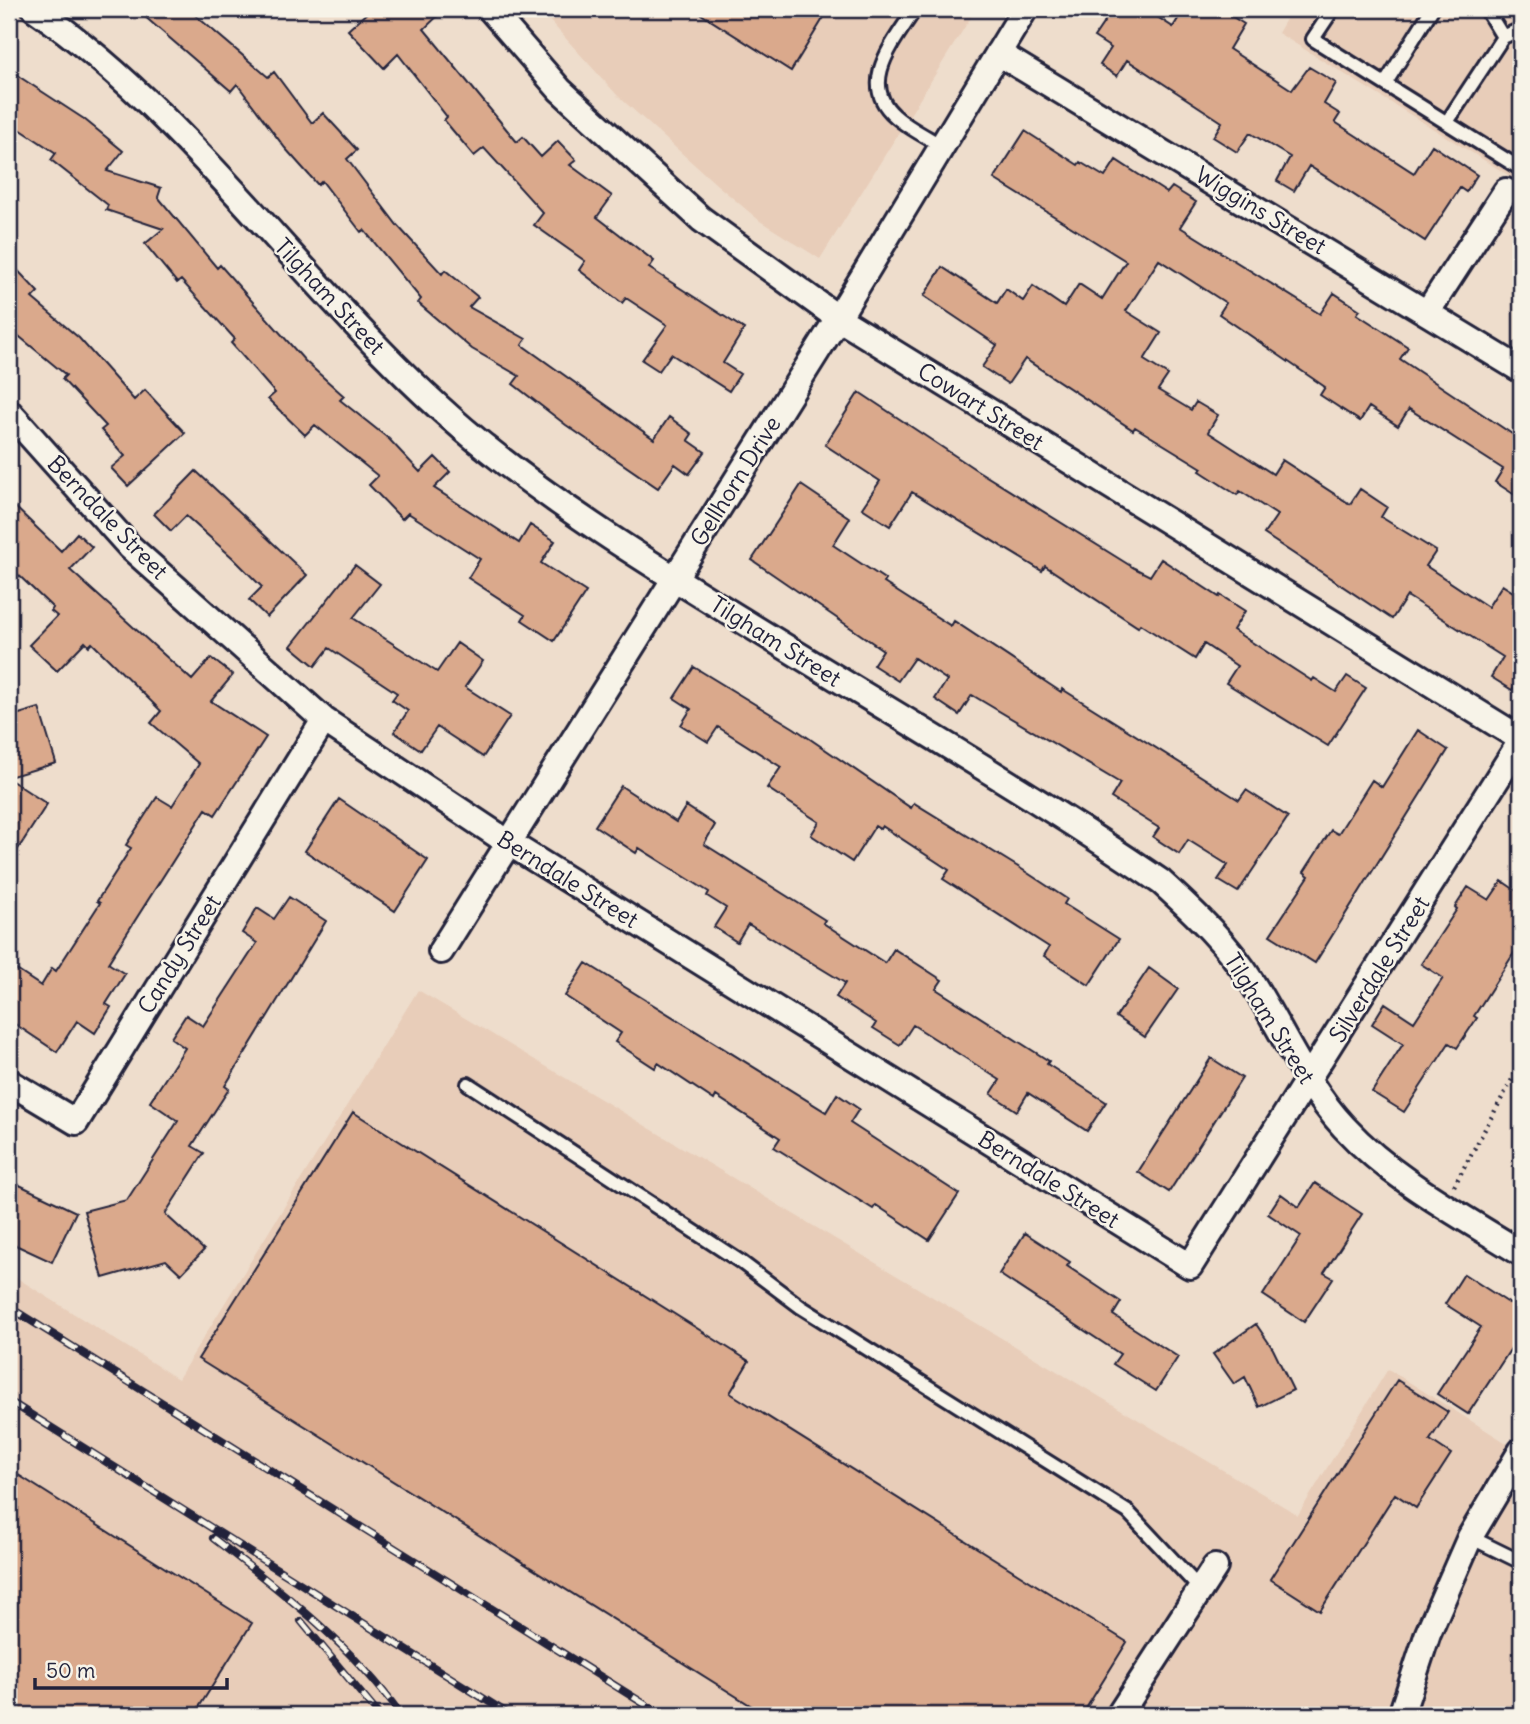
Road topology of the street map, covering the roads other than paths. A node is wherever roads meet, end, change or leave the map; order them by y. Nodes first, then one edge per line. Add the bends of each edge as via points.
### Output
1 (35, 9) edge
2 (490, 9) edge
3 (915, 9) edge
4 (1025, 9) edge
5 (1333, 9) edge
6 (1432, 9) edge
7 (1486, 9) edge
8 (1521, 29) edge
9 (1503, 37) junction
10 (998, 53) junction
11 (1385, 84) junction
12 (1447, 122) junction
13 (942, 146) junction
14 (1521, 168) edge
15 (1506, 191) joint
16 (1428, 311) junction
17 (838, 318) junction
18 (1521, 370) edge
19 (9, 412) edge
20 (674, 578) junction
21 (324, 720) junction
22 (1521, 740) edge
23 (509, 843) junction
24 (441, 951) dead end
25 (9, 1082) edge
26 (1309, 1082) junction
27 (468, 1084) dead end
28 (1521, 1252) edge
29 (1190, 1266) joint
30 (1521, 1451) edge
31 (1470, 1537) junction
32 (1521, 1562) edge
33 (1215, 1567) dead end
34 (1201, 1590) junction
35 (1118, 1715) edge
36 (1401, 1715) edge

1 - 20 street, Tilgham Street via 140,95 405,375 466,430 572,512
2 - 17 street, Cowart Street via 560,90 701,219
3 - 13 lane via 876,79 894,115
4 - 10 street, Gellhorn Drive
5 - 11 lane via 1313,39
6 - 11 lane
7 - 9 lane
8 - 9 lane
9 - 12 lane
10 - 13 street, Gellhorn Drive
10 - 16 street, Wiggins Street
11 - 12 lane
12 - 14 lane
13 - 17 street, Gellhorn Drive
14 - 15 lane
15 - 16 street
16 - 18 street, Wiggins Street
17 - 20 street, Gellhorn Drive
17 - 22 street, Cowart Street
19 - 21 street, Berndale Street via 130,547
20 - 23 street, Gellhorn Drive
20 - 26 street, Tilgham Street via 1161,882 1223,943 1252,982
21 - 23 street, Berndale Street
21 - 25 street, Candy Street via 75,1122
22 - 26 street, Silverdale Street
23 - 24 street, Gellhorn Drive
23 - 29 street, Berndale Street
26 - 28 street, Tilgham Street via 1344,1127 1384,1164
26 - 29 street, Silverdale Street
27 - 34 lane via 741,1262 801,1307 1128,1512
30 - 31 street
31 - 32 lane
31 - 36 street via 1428,1633
33 - 34 street
34 - 35 street

